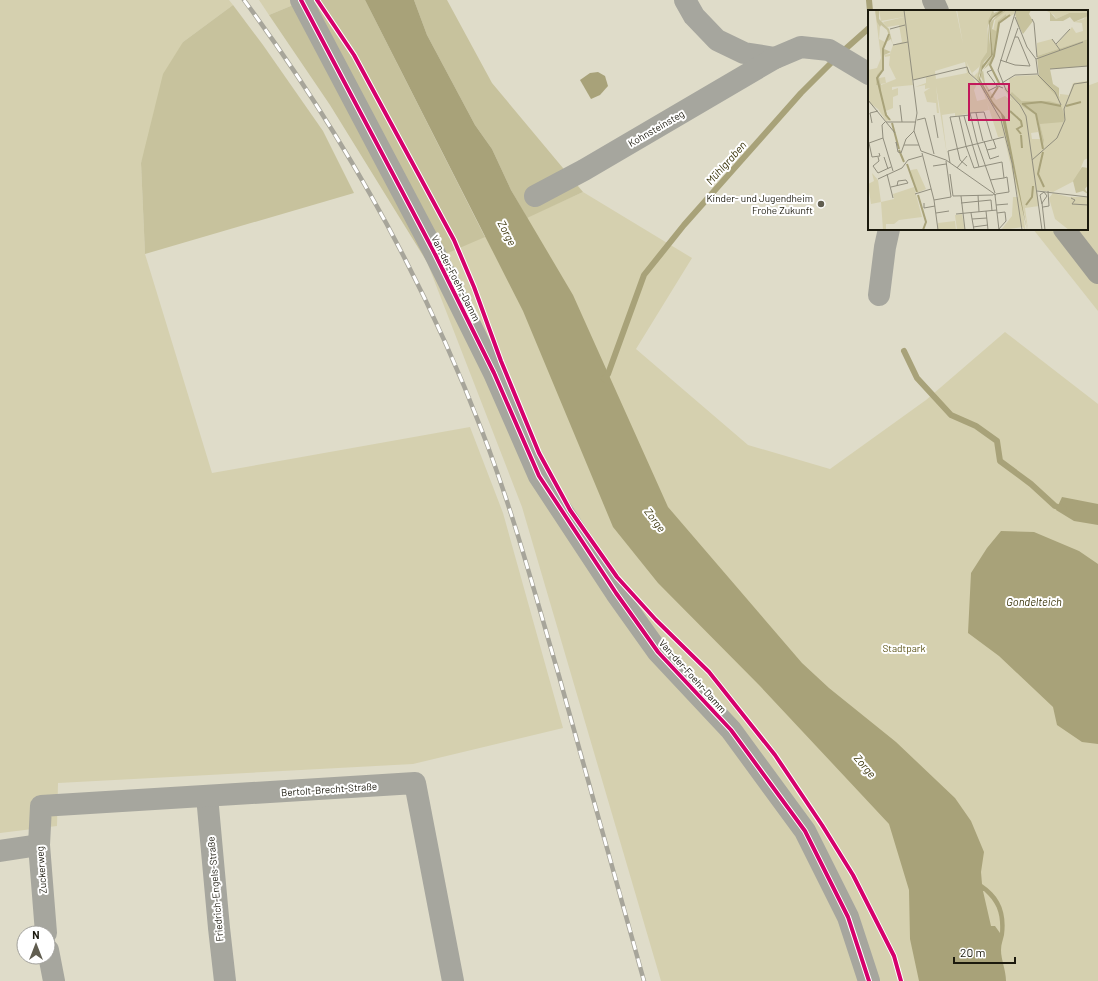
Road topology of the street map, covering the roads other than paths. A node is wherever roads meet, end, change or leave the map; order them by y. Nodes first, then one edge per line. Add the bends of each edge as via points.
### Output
1 (300, 0) edge
2 (685, 0) edge
3 (933, 0) edge
4 (938, 10) edge
5 (775, 58) junction
6 (868, 73) edge
7 (535, 196) dead end
8 (889, 230) edge
9 (1065, 230) edge
10 (1098, 273) edge
11 (879, 295) dead end
12 (207, 796) junction
13 (41, 806) joint
14 (39, 845) junction
15 (0, 851) edge
16 (45, 925) edge
17 (51, 965) edge
18 (54, 981) edge
19 (225, 981) edge
20 (454, 981) edge
21 (869, 981) edge

1 - 21 street, Van-der-Foehr-Damm via 433,250 494,373 539,476 658,652 731,730 804,831 848,917
2 - 5 street via 694,16 717,40 744,53
3 - 4 main road
5 - 6 street, Kohnsteinsteg via 800,47 829,50
5 - 7 street, Kohnsteinsteg
8 - 11 street via 884,247
9 - 10 main road
12 - 13 street, Bertolt-Brecht-Straße
12 - 19 street, Friedrich-Engels-Straße
12 - 20 street, Bertolt-Brecht-Straße via 415,783
13 - 14 street, Zuckerweg
14 - 15 street
14 - 16 street, Zuckerweg
17 - 18 street

